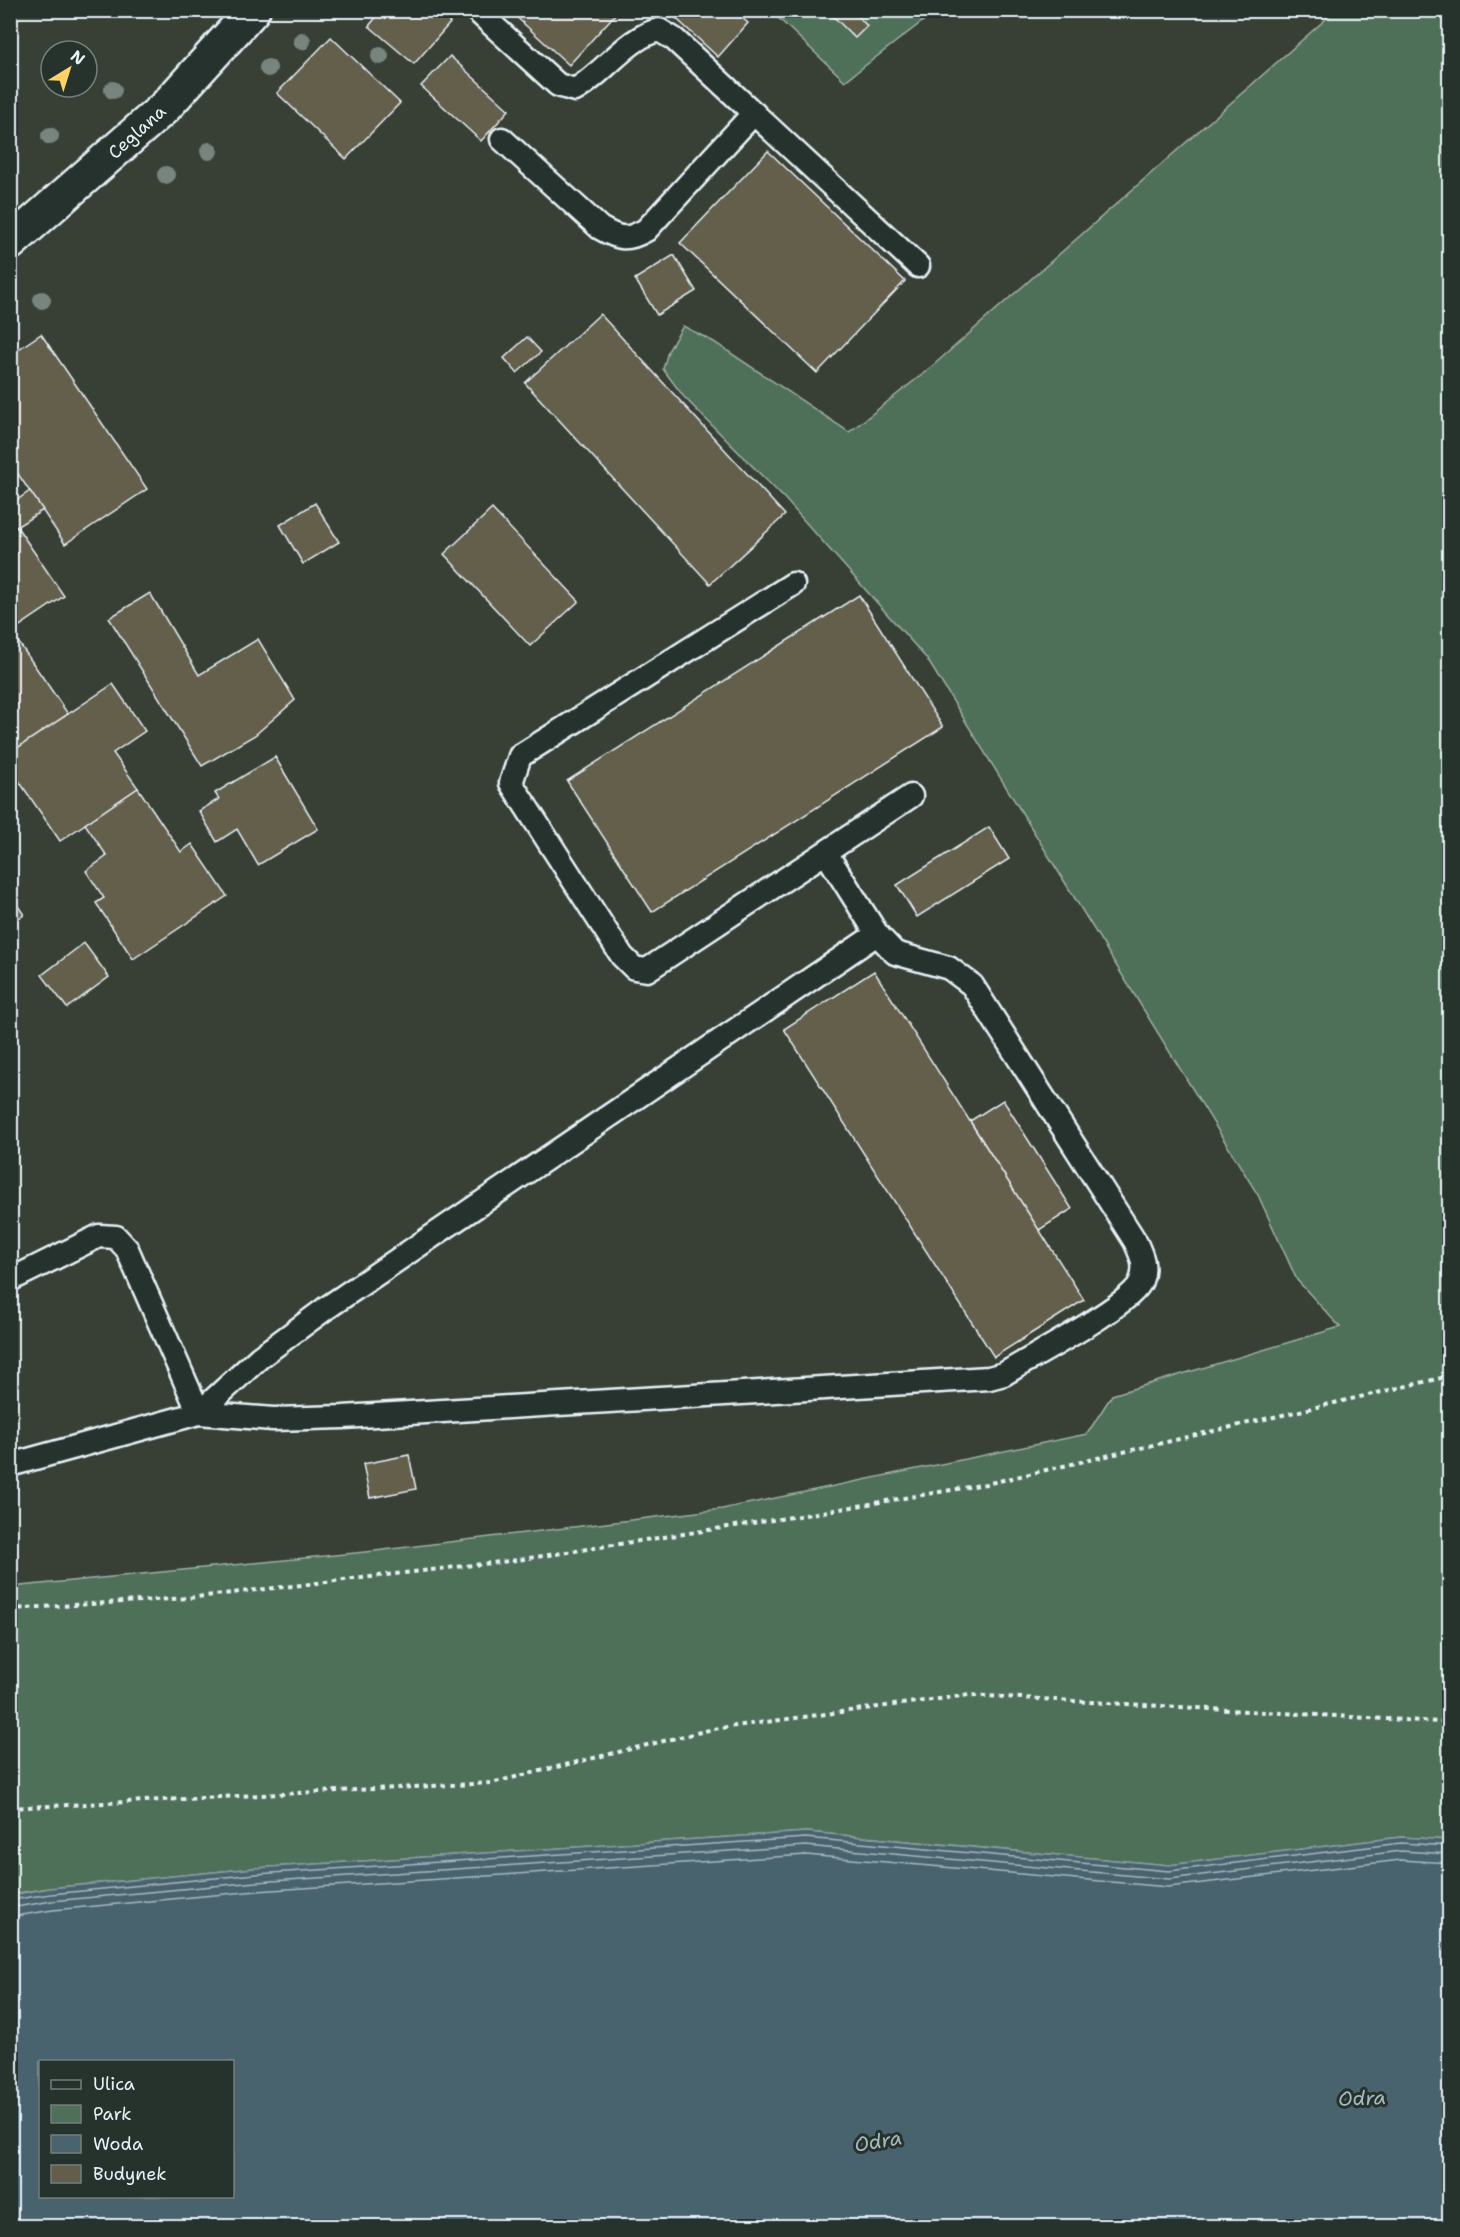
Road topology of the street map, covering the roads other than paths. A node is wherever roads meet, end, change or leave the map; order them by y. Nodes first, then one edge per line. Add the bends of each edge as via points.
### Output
1 (253, 10) edge
2 (476, 10) edge
3 (754, 113) junction
4 (502, 139) dead end
5 (10, 243) edge
6 (918, 266) dead end
7 (793, 584) dead end
8 (911, 796) dead end
9 (826, 854) junction
10 (877, 934) junction
11 (10, 1280) edge
12 (199, 1413) junction
13 (10, 1465) edge

1 - 5 street, Ceglana via 165,107
2 - 3 lane via 558,85 575,90 646,33 658,30 674,39
3 - 4 lane via 646,230 630,239 600,228
3 - 6 lane
7 - 9 lane via 520,756 511,783 622,956 634,968 647,970
8 - 9 lane
9 - 10 lane
10 - 12 lane via 325,1309 260,1357
10 - 12 lane via 895,953 949,968 972,985 1135,1241 1144,1262 1141,1282 1125,1301 1004,1374 989,1378 343,1417 273,1419
11 - 12 lane via 99,1236 116,1237 127,1249
12 - 13 lane

